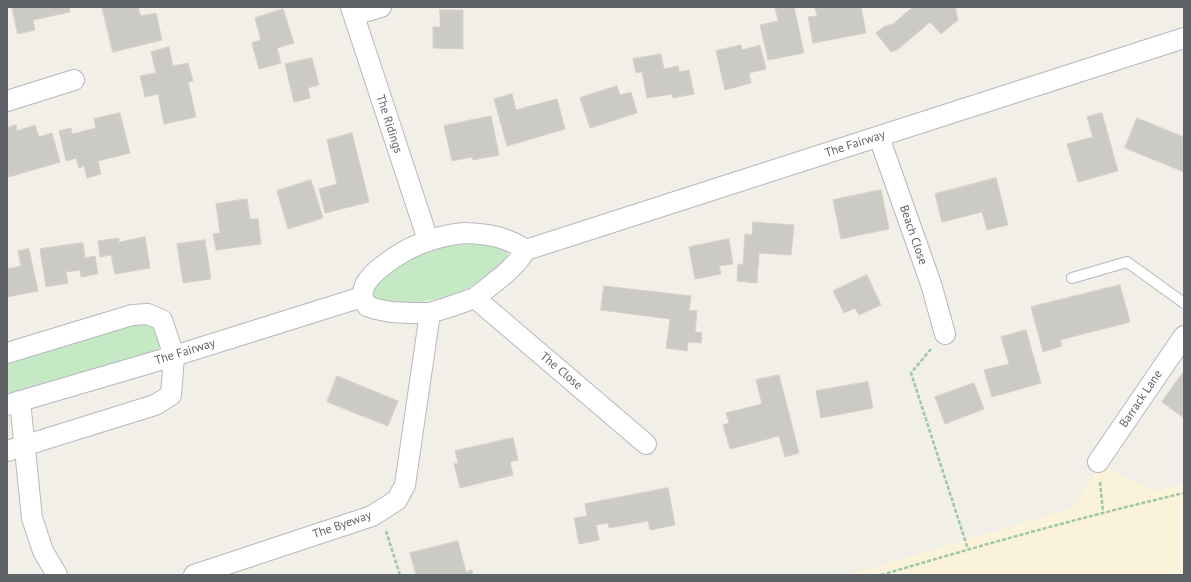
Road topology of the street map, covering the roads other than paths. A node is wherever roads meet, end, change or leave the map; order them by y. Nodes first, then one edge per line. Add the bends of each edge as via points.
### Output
1 (381, 7) edge
2 (352, 11) edge
3 (1184, 38) edge
4 (74, 80) dead end
5 (7, 101) edge
6 (879, 136) junction
7 (428, 240) junction
8 (526, 250) junction
9 (1072, 278) dead end
10 (362, 297) junction
11 (475, 298) junction
12 (1184, 303) edge
13 (430, 312) junction
14 (945, 334) road end
15 (1184, 336) edge
16 (7, 353) edge
17 (174, 356) junction
18 (14, 403) edge
19 (646, 444) dead end
20 (26, 445) junction
21 (7, 451) edge
22 (1098, 462) road end
23 (57, 575) edge
24 (194, 575) edge

1 - 2 street
2 - 7 street, The Ridings
3 - 6 street, The Fairway
4 - 5 street
6 - 8 street, The Fairway
6 - 14 street, Beach Close
7 - 8 street via 448,235 483,234 512,241
7 - 10 street via 392,258 375,272 365,285
8 - 11 street via 505,274
9 - 12 lane via 1127,262
10 - 13 street via 367,306 376,310
10 - 17 street, The Fairway
11 - 13 street
11 - 19 street, The Close
13 - 24 street, The Byeway via 405,485 397,500 380,512 358,521
15 - 22 street, Barrack Lane
16 - 17 street via 132,315 148,314 162,320
17 - 18 street, The Fairway
17 - 20 street via 171,395 155,405
18 - 20 street
20 - 21 street
20 - 23 street via 32,518 43,551

